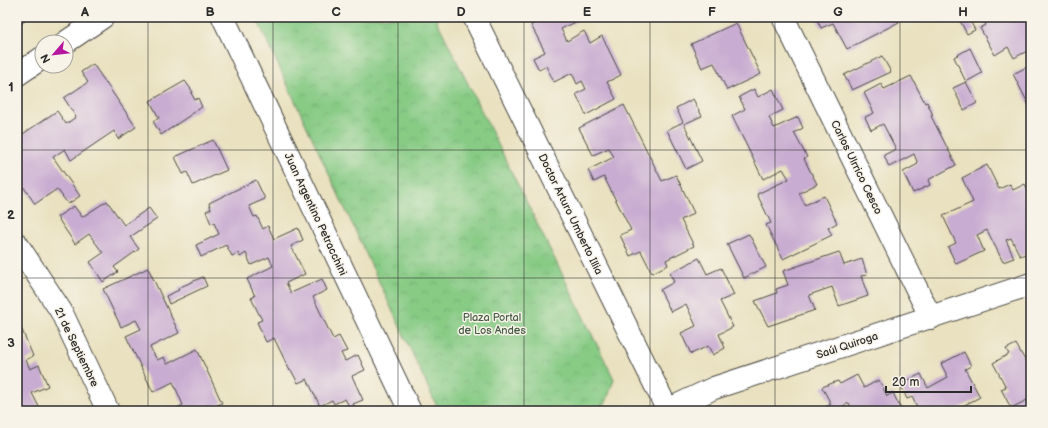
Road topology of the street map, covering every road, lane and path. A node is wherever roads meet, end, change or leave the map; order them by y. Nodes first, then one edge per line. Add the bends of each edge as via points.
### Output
1 (103, 17) edge
2 (223, 17) edge
3 (474, 17) edge
4 (783, 17) edge
5 (74, 37) edge
6 (34, 63) edge
7 (17, 75) edge
8 (17, 244) edge
9 (1031, 284) edge
10 (931, 318) junction
11 (108, 411) edge
12 (410, 411) edge
13 (667, 411) edge

1 - 5 street
2 - 12 street, Juan Argentino Petracchini
3 - 13 street, Doctor Arturo Umberto Illia
4 - 10 street, Carlos Ulrrico Cesco
6 - 7 street
8 - 11 street, 21 de Septiembre via 61,311
9 - 10 street, Saúl Quiroga
10 - 13 street, Saúl Quiroga via 714,388

